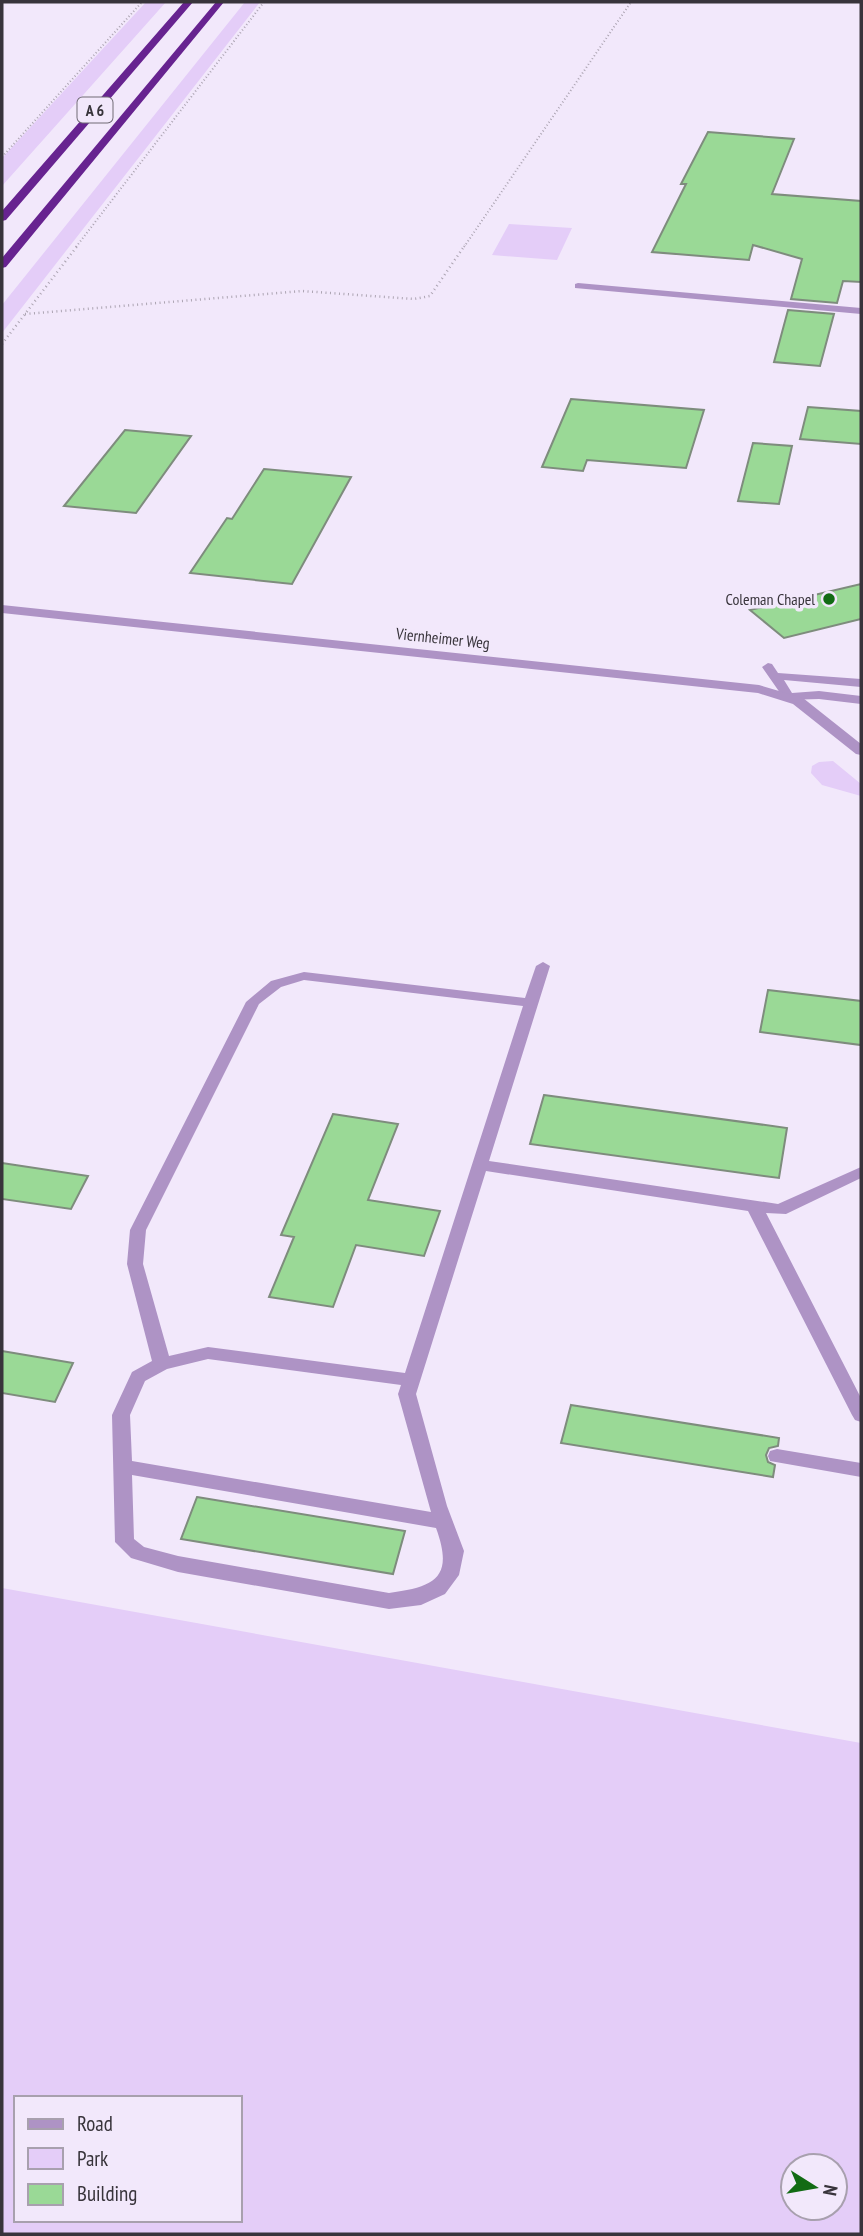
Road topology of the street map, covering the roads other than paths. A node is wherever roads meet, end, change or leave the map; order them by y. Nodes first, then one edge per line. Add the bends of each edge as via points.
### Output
1 (189, 2) edge
2 (220, 2) edge
3 (2, 218) edge
4 (2, 265) edge
5 (578, 286) dead end
6 (861, 312) edge
7 (2, 608) edge
8 (861, 683) edge
9 (789, 697) junction
10 (861, 700) edge
11 (861, 751) edge
12 (543, 966) dead end
13 (531, 1003) junction
14 (481, 1165) junction
15 (861, 1172) edge
16 (754, 1206) junction
17 (162, 1364) junction
18 (411, 1380) junction
19 (861, 1415) edge
20 (776, 1456) dead end
21 (122, 1466) junction
22 (861, 1470) edge
23 (444, 1522) junction

1 - 3 highway, A 6
2 - 4 highway, A 6
5 - 6 lane
7 - 9 street, Viernheimer Weg via 759,689
8 - 9 lane via 771,671
9 - 10 lane
9 - 11 street, Viernheimer Weg
12 - 13 lane
13 - 14 lane
13 - 17 lane via 304,976 268,986 253,1002 138,1230 135,1264
14 - 16 lane
14 - 18 lane
15 - 16 lane via 780,1210
16 - 19 lane
17 - 18 lane via 208,1353
17 - 21 lane via 138,1377 121,1415
18 - 23 lane via 407,1394
20 - 22 lane
21 - 23 lane
21 - 23 lane via 125,1542 138,1553 389,1601 421,1598 438,1589 449,1575 454,1551

